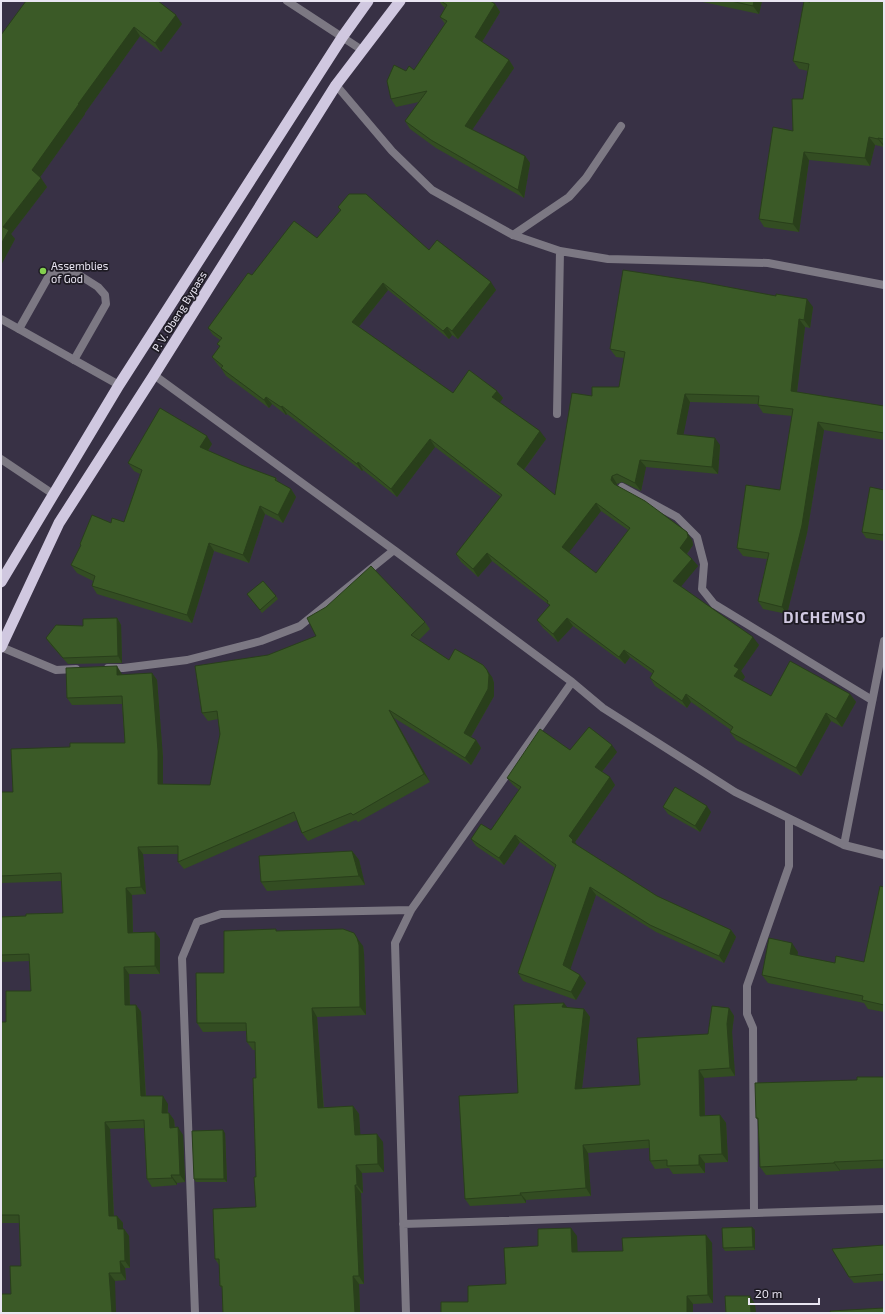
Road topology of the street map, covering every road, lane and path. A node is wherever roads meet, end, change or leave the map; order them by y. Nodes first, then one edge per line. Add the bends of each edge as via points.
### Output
1 (287, 1) edge
2 (368, 1) edge
3 (400, 1) edge
4 (343, 36) junction
5 (362, 50) junction
6 (336, 85) junction
7 (621, 126) dead end
8 (513, 235) junction
9 (560, 251) junction
10 (884, 284) edge
11 (1, 319) edge
12 (18, 329) junction
13 (74, 360) junction
14 (154, 376) junction
15 (119, 385) junction
16 (557, 414) dead end
17 (1, 459) edge
18 (622, 487) edge
19 (53, 494) junction
20 (394, 550) junction
21 (1, 582) edge
22 (884, 641) edge
23 (1, 647) edge
24 (101, 668) edge
25 (86, 669) edge
26 (572, 682) junction
27 (872, 700) junction
28 (789, 818) junction
29 (844, 845) junction
30 (884, 855) edge
31 (411, 910) junction
32 (884, 1209) edge
33 (754, 1213) junction
34 (403, 1224) junction
35 (195, 1313) edge
36 (406, 1313) edge

1 - 4 street
2 - 4 highway, P. V. Obeng Bypass
3 - 5 highway, P. V. Obeng Bypass
4 - 5 street
4 - 15 highway, P. V. Obeng Bypass
5 - 6 highway, P. V. Obeng Bypass
6 - 8 street via 392,151 432,190
6 - 14 highway, P. V. Obeng Bypass
7 - 8 street via 570,197
8 - 9 street
9 - 10 street via 608,259 768,263
9 - 16 street
11 - 12 street
12 - 13 street
12 - 13 street via 50,274 60,271 76,273 98,287 105,295 106,304
13 - 15 street
14 - 20 street
14 - 23 highway, P. V. Obeng Bypass via 59,523
15 - 19 highway, P. V. Obeng Bypass
17 - 19 street
18 - 27 street via 677,517 697,537 704,564 702,589 714,604
19 - 21 highway, P. V. Obeng Bypass
20 - 24 street via 300,626 261,641 186,660 123,668
20 - 26 street
22 - 27 street
23 - 25 street via 56,670
26 - 28 street via 603,708 728,788
26 - 31 street
27 - 29 street
28 - 29 street
28 - 33 street via 789,866 747,986 747,1014 753,1028
29 - 30 street
31 - 34 street via 395,943
31 - 35 street via 221,914 197,922 182,958
32 - 33 street
33 - 34 street
34 - 36 street

